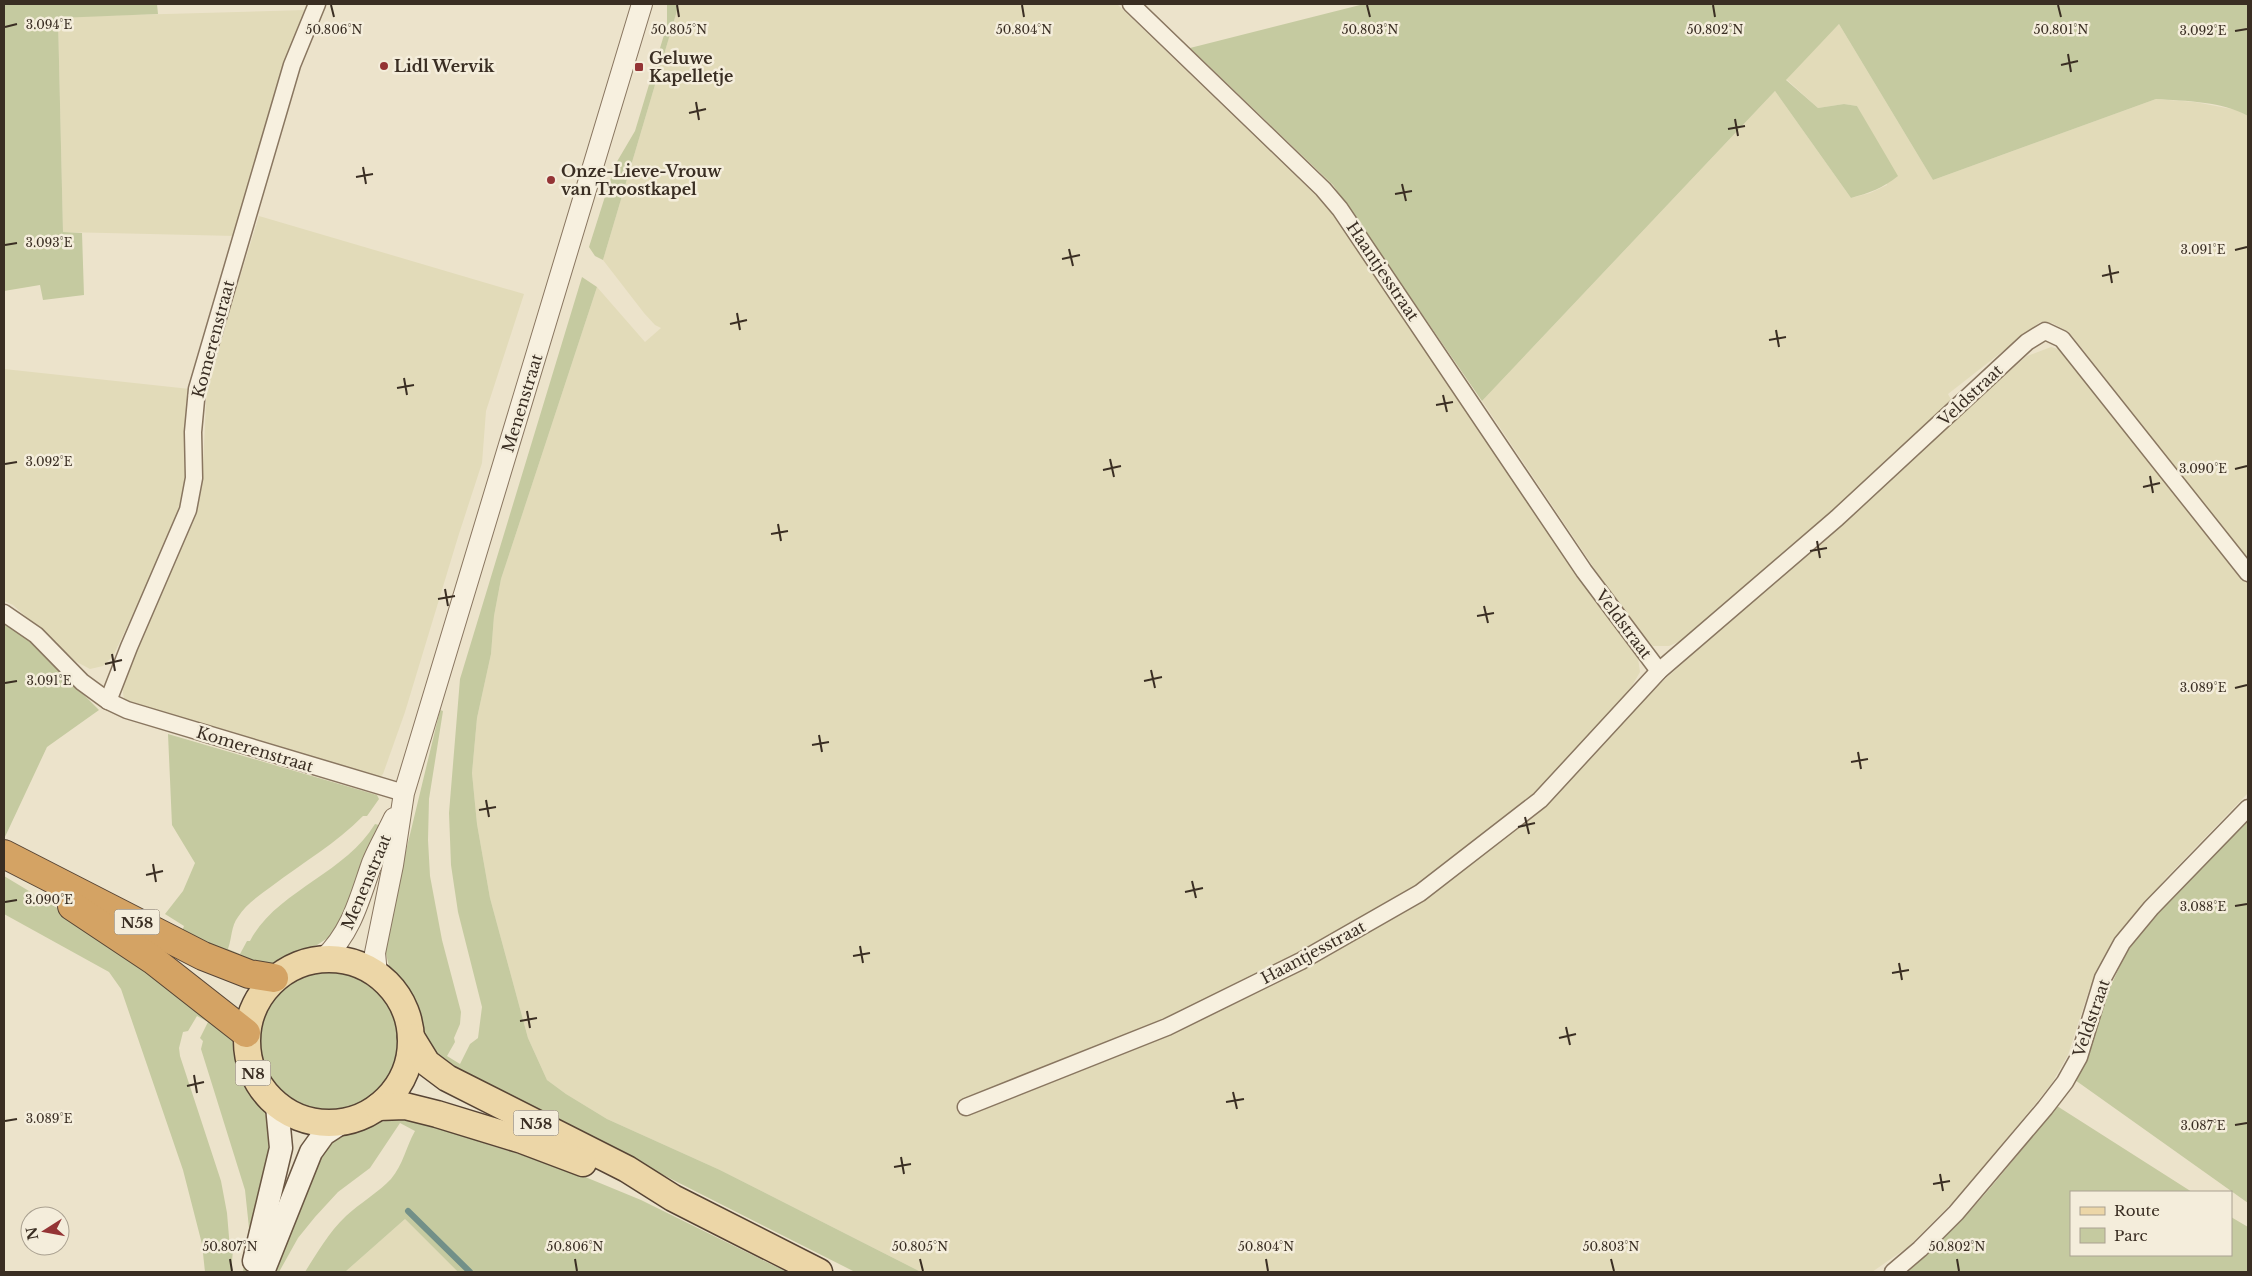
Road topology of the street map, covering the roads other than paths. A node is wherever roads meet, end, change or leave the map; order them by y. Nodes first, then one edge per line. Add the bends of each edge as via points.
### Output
1 (317, 4) edge
2 (642, 4) edge
3 (1131, 4) edge
4 (2248, 573) edge
5 (1589, 577) joint
6 (4, 613) edge
7 (1658, 671) junction
8 (108, 701) junction
9 (1612, 722) joint
10 (403, 798) junction
11 (2248, 808) edge
12 (4, 854) edge
13 (4, 867) edge
14 (324, 958) junction
15 (377, 974) junction
16 (274, 978) junction
17 (246, 1033) junction
18 (411, 1037) junction
19 (277, 1106) junction
20 (378, 1107) junction
21 (966, 1107) dead end
22 (341, 1123) junction
23 (673, 1198) junction
24 (252, 1272) edge
25 (263, 1272) edge
26 (819, 1272) edge
27 (1893, 1272) edge

1 - 8 street, Komerenstraat via 292,65 197,389 193,432 194,478 188,510
2 - 10 street, Menenstraat
3 - 5 street, Haantjesstraat via 1340,208
4 - 7 street, Veldstraat via 2062,339 2045,331 2027,342 1837,518
5 - 7 street, Veldstraat
6 - 8 street, Komerenstraat via 36,635 82,682
7 - 9 street, Veldstraat
8 - 10 street, Komerenstraat via 127,710
9 - 21 street, Haantjesstraat via 1540,800 1420,894 1301,961 1167,1027
10 - 14 street, Menenstraat via 373,861 347,930
10 - 15 street, Menenstraat via 375,952
11 - 27 street, Veldstraat via 2151,908 2122,943 2103,978 2079,1057 2060,1088 1956,1213
12 - 16 highway, N58 via 203,956 249,974
13 - 17 highway, N58 via 102,925 153,960
14 - 15 main road, N8 via 361,965
14 - 16 main road, N8 via 306,961
15 - 18 main road, N8 via 401,1001
16 - 17 main road, N8 via 254,1006
17 - 19 main road, N8 via 247,1054 253,1073
18 - 20 main road, N8 via 403,1076
18 - 23 main road, N58 via 428,1063 447,1078 627,1169
19 - 22 main road, N8 via 297,1117 318,1123
19 - 24 main road, N8 via 281,1148
20 - 22 main road, N8
20 - 23 main road, N58 via 405,1106 522,1140
22 - 25 main road, N8 via 324,1134 311,1152
23 - 26 main road, N58

